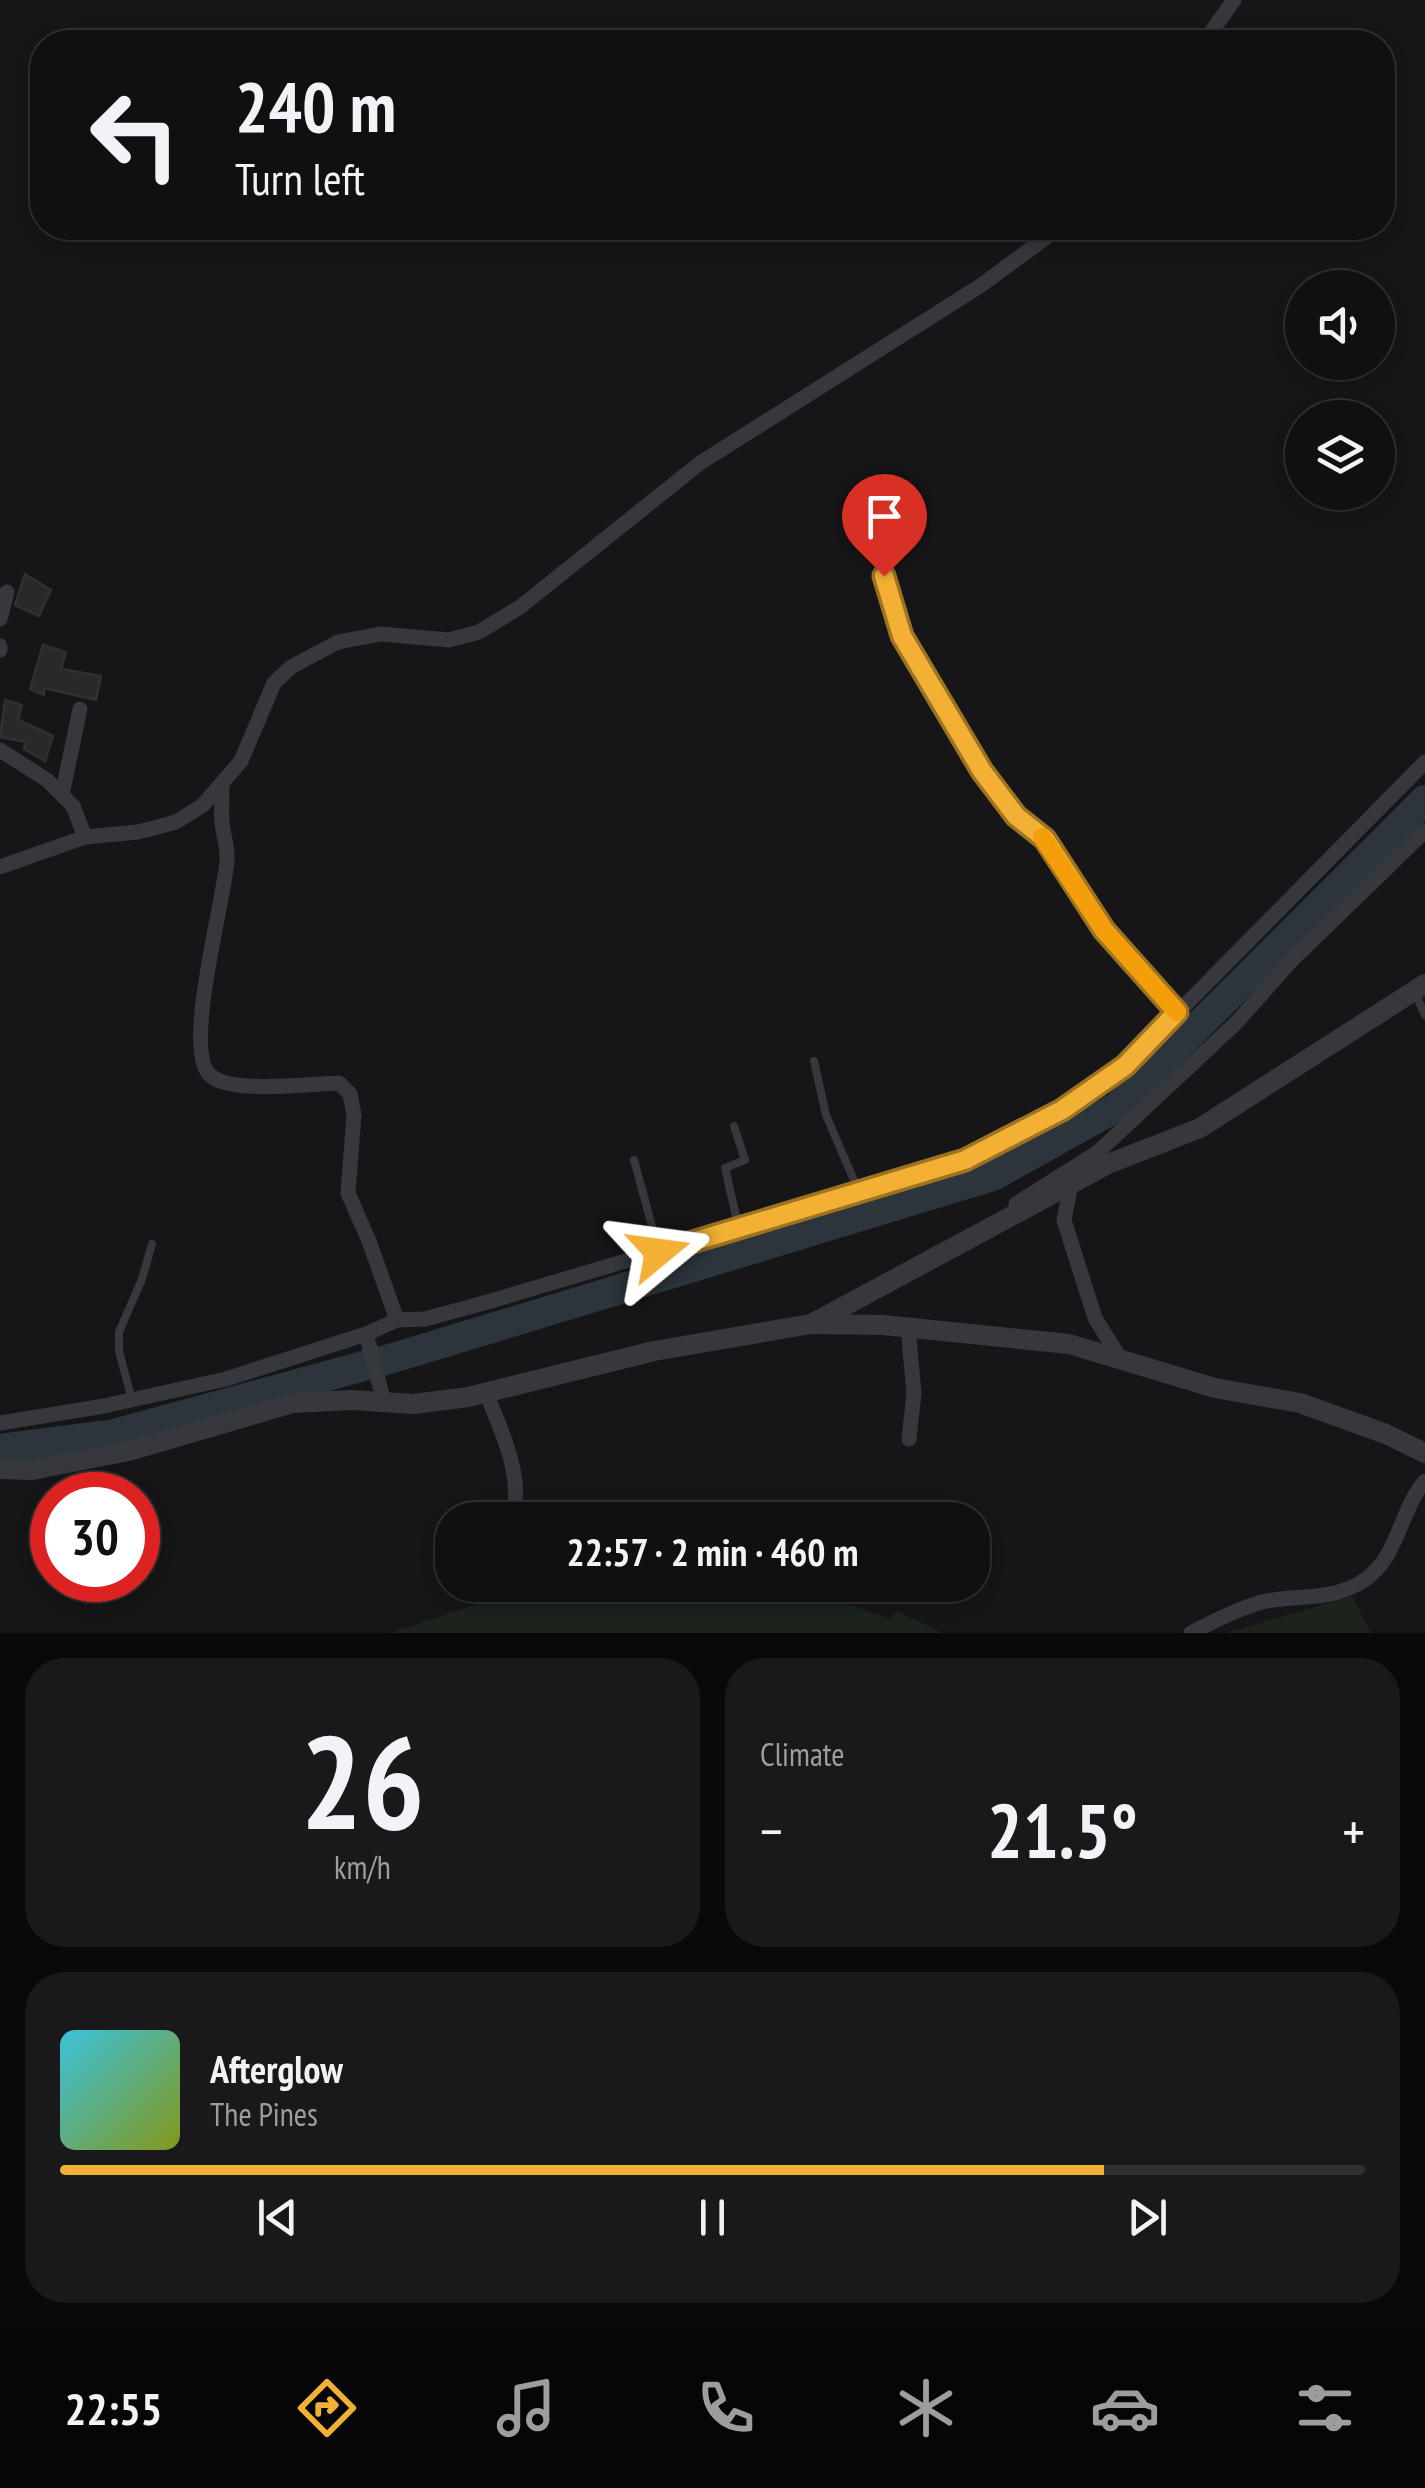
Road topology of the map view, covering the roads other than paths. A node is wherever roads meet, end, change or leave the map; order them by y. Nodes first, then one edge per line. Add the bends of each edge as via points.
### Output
1 (1234, 0) edge
2 (1213, 30) edge
3 (1043, 240) edge
4 (884, 576) dead end
5 (7, 592) dead end
6 (0, 619) edge
7 (80, 709) dead end
8 (0, 750) edge
9 (1425, 762) edge
10 (222, 784) junction
11 (62, 795) junction
12 (1425, 830) edge
13 (85, 837) junction
14 (0, 868) edge
15 (1419, 988) edge
16 (1177, 1012) junction
17 (1425, 1016) edge
18 (814, 1061) dead end
19 (734, 1126) dead end
20 (634, 1160) dead end
21 (1070, 1184) junction
22 (859, 1192) junction
23 (987, 1228) junction
24 (739, 1229) junction
25 (152, 1244) dead end
26 (659, 1252) junction
27 (396, 1320) junction
28 (811, 1324) junction
29 (908, 1328) junction
30 (366, 1334) junction
31 (1120, 1360) junction
32 (382, 1392) junction
33 (486, 1393) junction
34 (132, 1400) junction
35 (0, 1422) edge
36 (909, 1439) dead end
37 (1425, 1453) edge
38 (0, 1469) edge
39 (1425, 1481) edge
40 (518, 1502) edge
41 (1191, 1633) edge

1 - 2 street
3 - 10 street via 700,463 480,632 449,640 381,634 338,642 292,667 274,683 242,761
4 - 16 street via 902,636 982,771 1016,816 1045,839 1104,930
5 - 6 street
7 - 11 street
8 - 11 street
9 - 16 street
10 - 13 street via 176,822
10 - 27 street via 228,854 207,964 200,1054 206,1072 220,1082 338,1083 350,1094 348,1193
11 - 13 street
12 - 23 street via 1098,1152
13 - 14 street
15 - 17 lane
15 - 21 street via 1200,1128
16 - 22 street via 1125,1066 1062,1110 965,1160
18 - 22 lane via 826,1115
19 - 24 lane via 745,1160 725,1168
20 - 26 lane
21 - 23 street
21 - 31 street via 1064,1220 1095,1318
22 - 24 street
23 - 28 street
24 - 26 street
25 - 34 lane via 118,1332
26 - 27 street via 441,1314
27 - 30 street
28 - 29 street
28 - 33 street via 654,1352
29 - 31 street via 1068,1344
29 - 36 street via 914,1393
30 - 32 street
30 - 34 street via 226,1379
31 - 37 street via 1300,1404
32 - 33 street via 414,1404
32 - 38 street via 292,1403 130,1451 32,1470
33 - 40 street via 511,1454
34 - 35 street
39 - 41 street via 1394,1544 1367,1578 1328,1596 1262,1602

